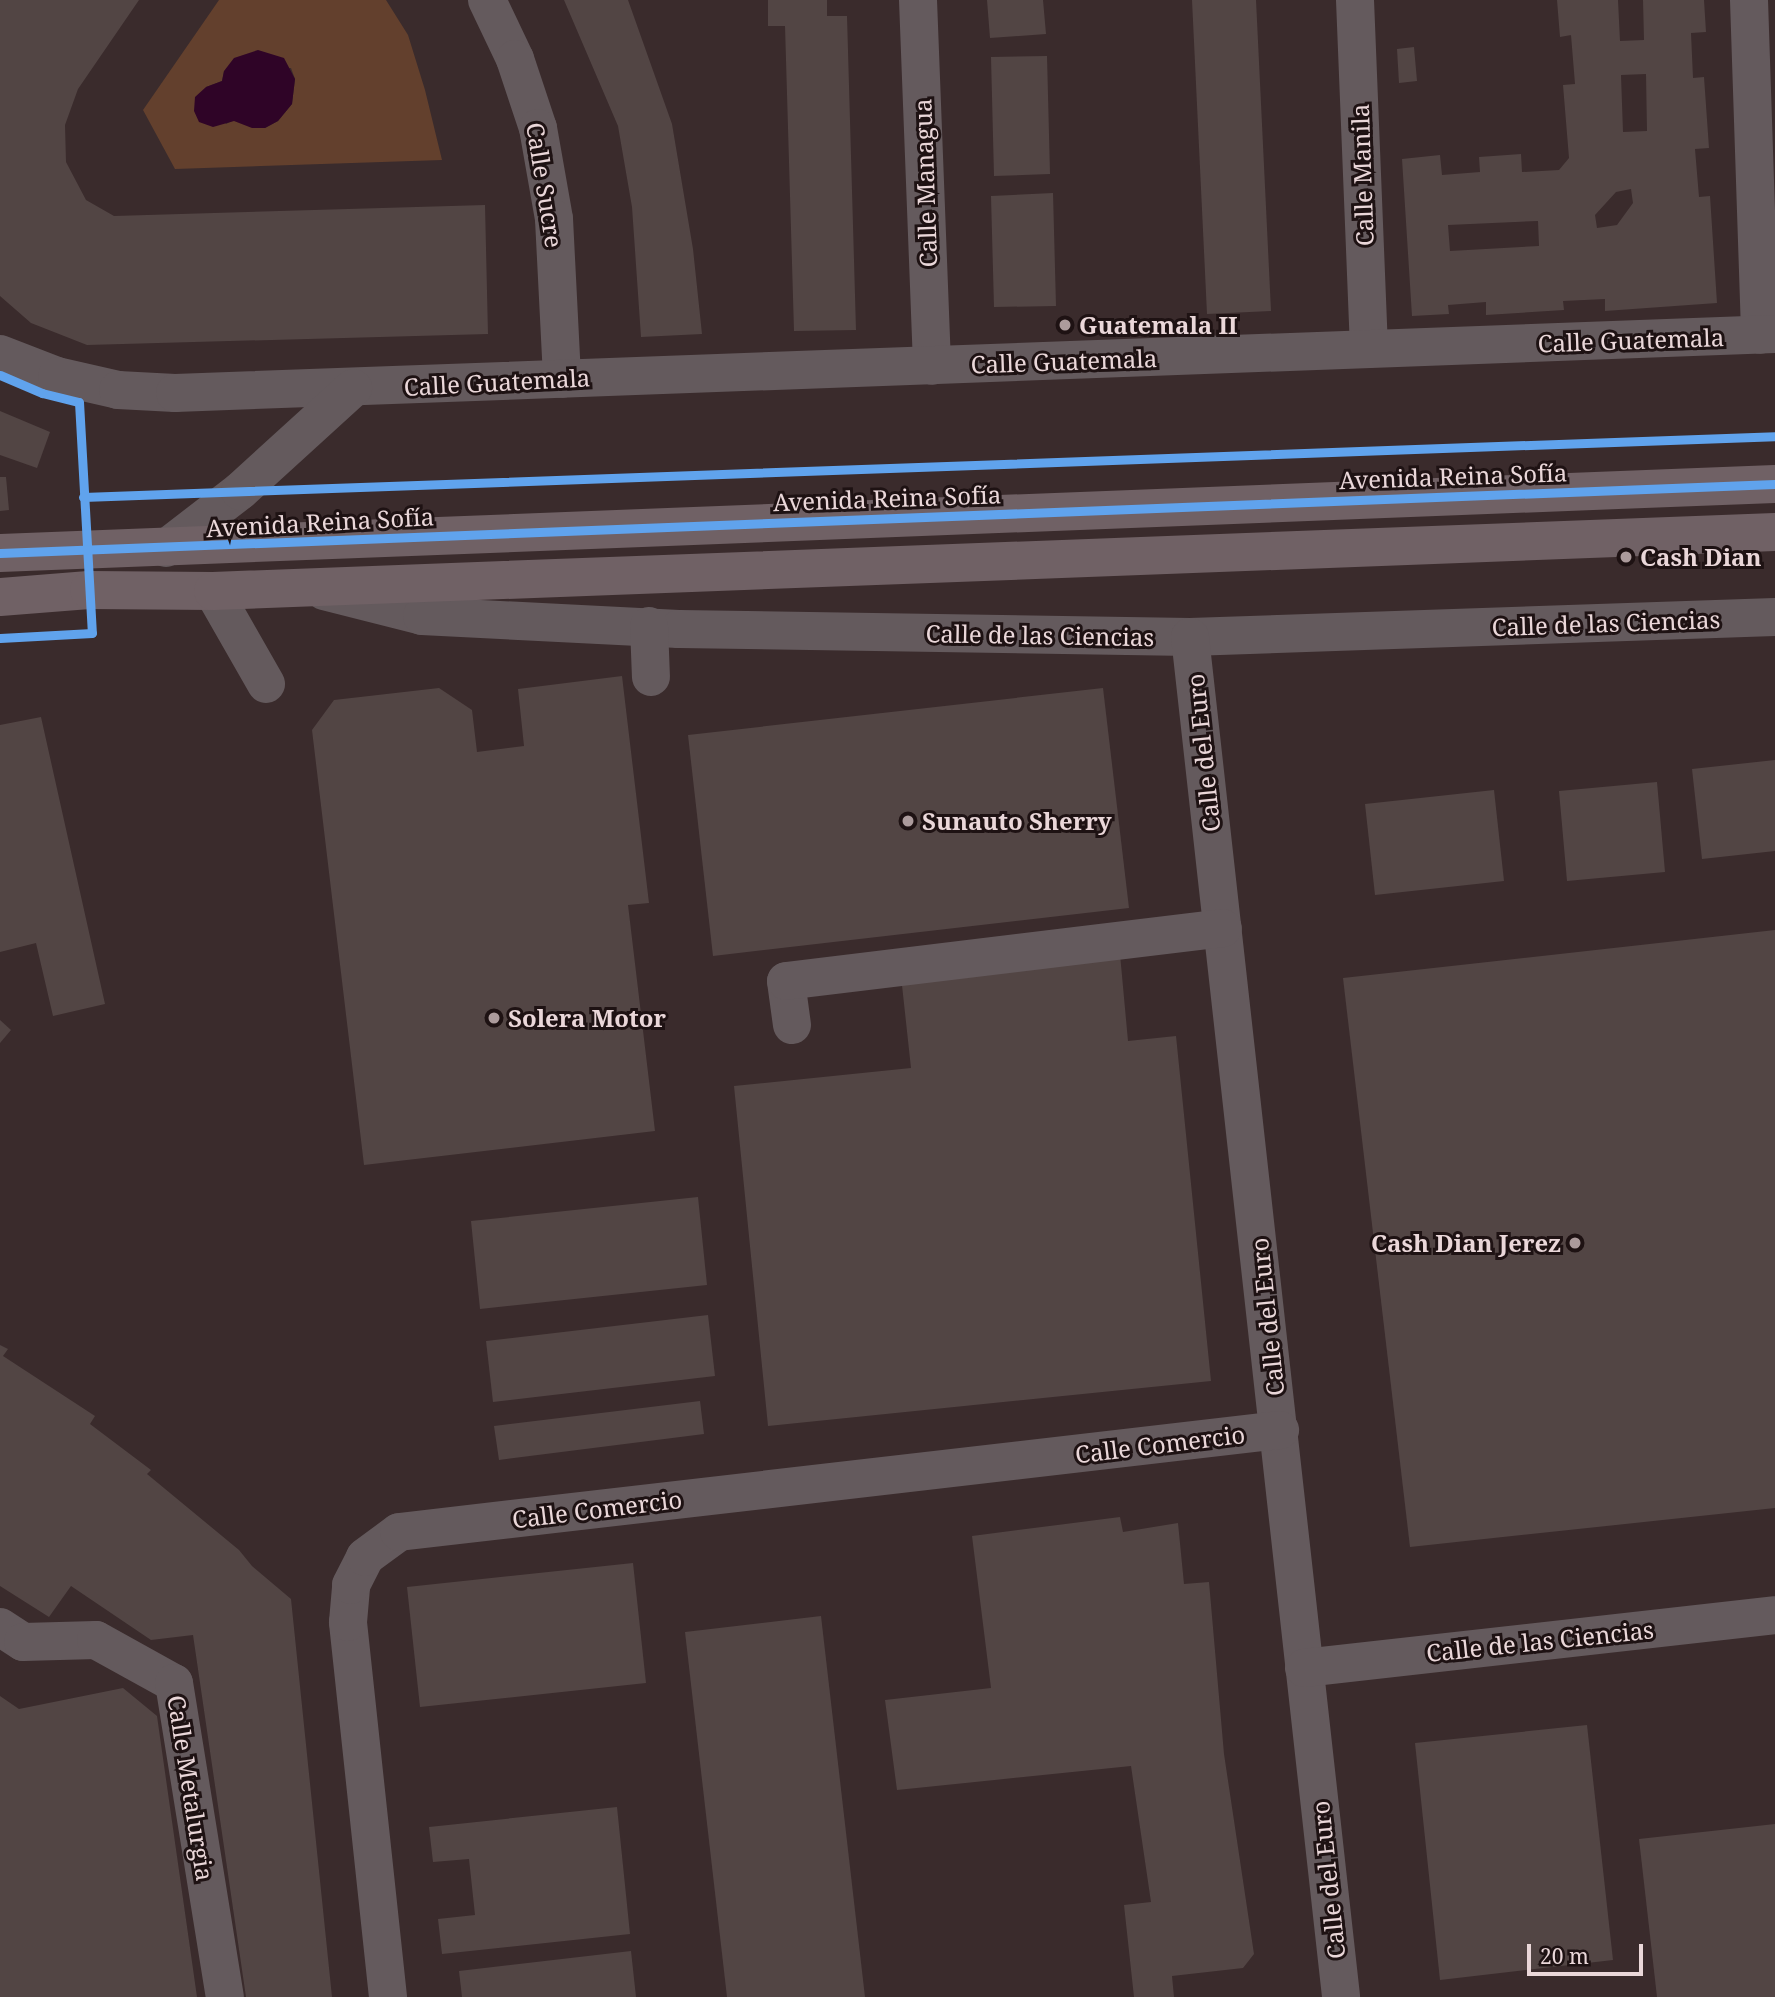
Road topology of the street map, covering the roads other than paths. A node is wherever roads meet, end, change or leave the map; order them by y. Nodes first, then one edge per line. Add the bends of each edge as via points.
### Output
1 (487, 0) edge
2 (918, 0) edge
3 (1355, 0) edge
4 (1749, 0) edge
5 (1768, 334) edge
6 (1369, 349) junction
7 (0, 354) edge
8 (932, 366) junction
9 (562, 379) junction
10 (353, 388) junction
11 (1775, 484) edge
12 (1775, 532) edge
13 (166, 548) junction
14 (0, 552) edge
15 (308, 587) junction
16 (214, 591) junction
17 (0, 597) edge
18 (1775, 617) edge
19 (649, 626) junction
20 (1189, 637) junction
21 (651, 677) dead end
22 (266, 684) dead end
23 (1223, 928) junction
24 (792, 1025) dead end
25 (1280, 1430) junction
26 (1775, 1615) edge
27 (0, 1627) edge
28 (1304, 1668) junction
29 (225, 1997) edge
30 (388, 1997) edge
31 (1341, 1997) edge

1 - 9 street, Calle Sucre via 515,59 538,128 554,219
2 - 8 street, Calle Managua
3 - 6 street, Calle Manila
4 - 5 street
5 - 6 street, Calle Guatemala
6 - 8 street, Calle Guatemala
7 - 10 street, Calle Guatemala via 57,376 118,390
8 - 9 street, Calle Guatemala
9 - 10 street, Calle Guatemala
10 - 13 street via 240,491
11 - 13 main road, Avenida Reina Sofía
12 - 15 main road
13 - 14 main road, Avenida Reina Sofía
15 - 16 main road
15 - 19 street, Calle de las Ciencias via 422,616
16 - 17 main road via 89,590
16 - 22 street
18 - 20 street, Calle de las Ciencias
19 - 20 street, Calle de las Ciencias
19 - 21 street
20 - 23 street, Calle del Euro
23 - 24 street via 786,981
23 - 25 street, Calle del Euro
25 - 28 street, Calle del Euro
25 - 30 street, Calle Comercio via 399,1532 365,1557 351,1585 348,1622
26 - 28 street, Calle de las Ciencias
27 - 29 street, Calle Metalurgia via 23,1642 96,1640 174,1683
28 - 31 street, Calle del Euro

